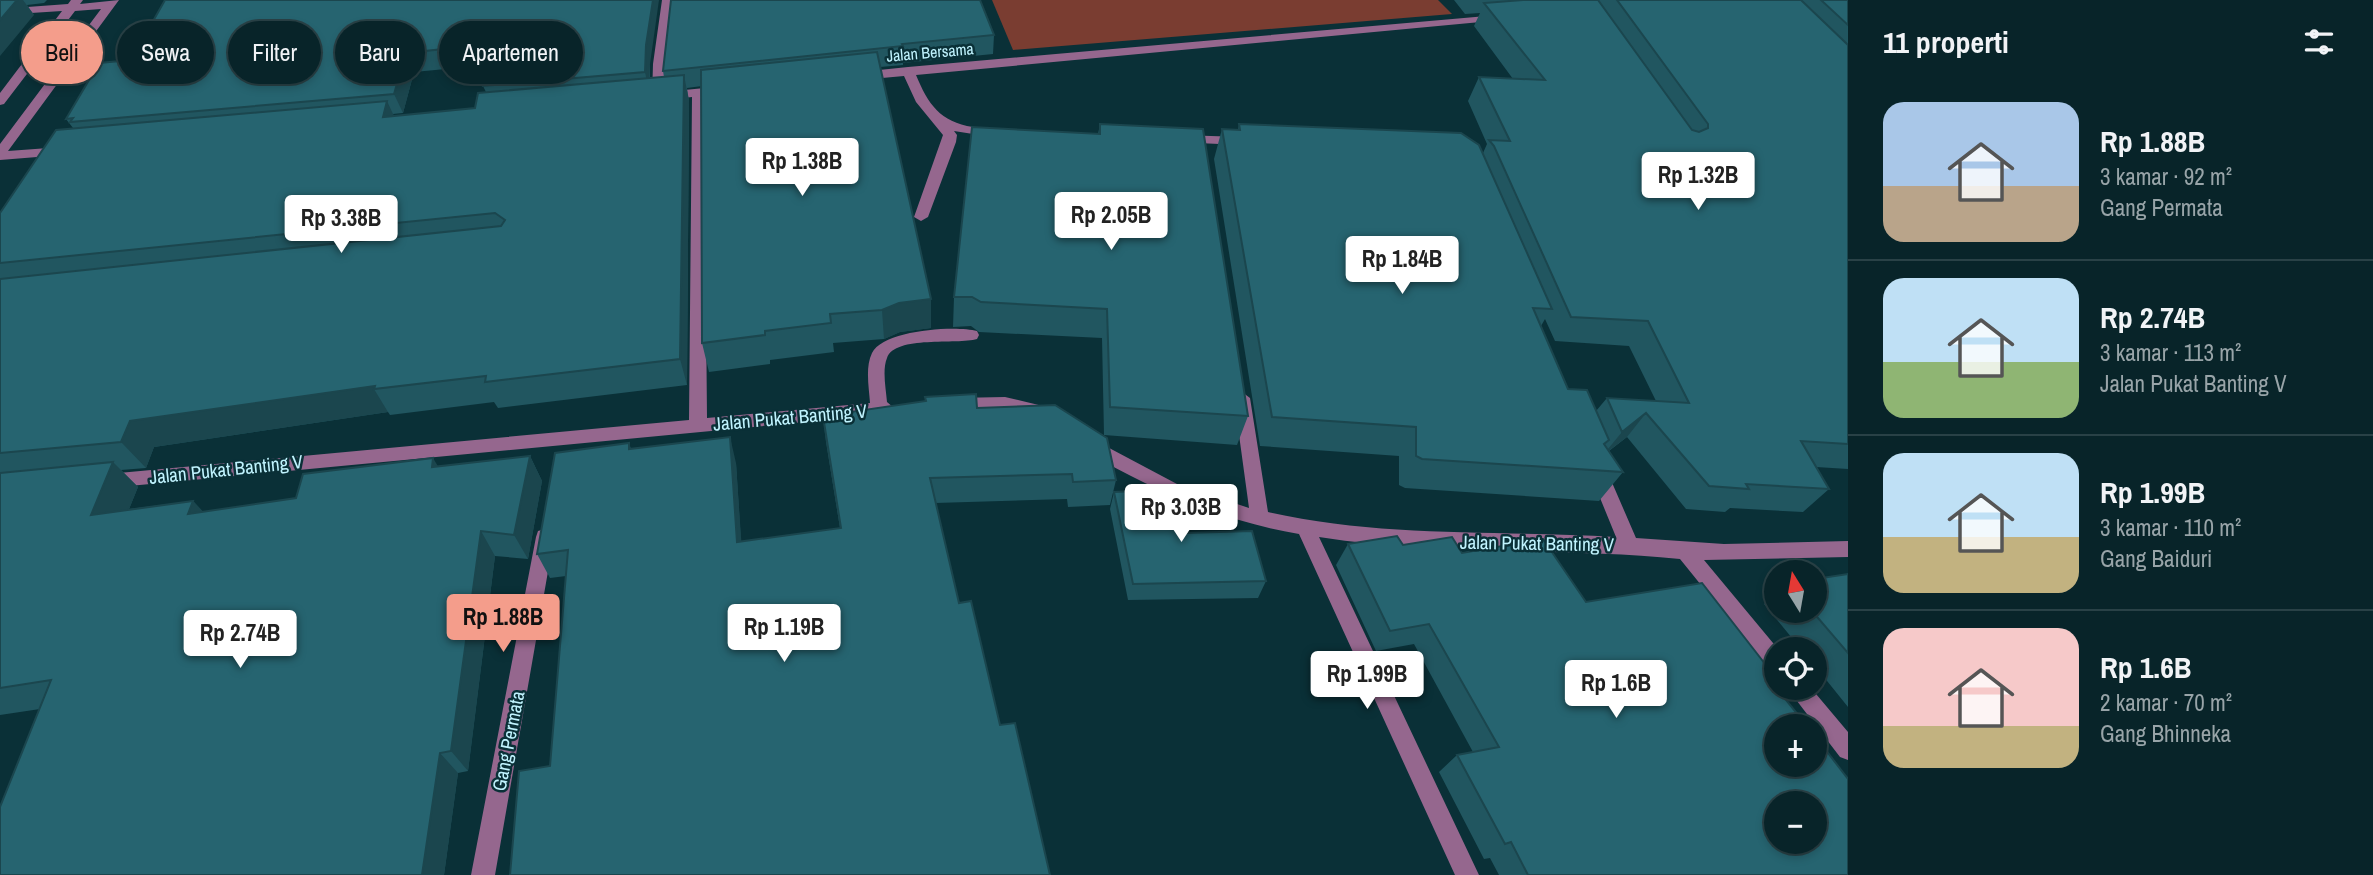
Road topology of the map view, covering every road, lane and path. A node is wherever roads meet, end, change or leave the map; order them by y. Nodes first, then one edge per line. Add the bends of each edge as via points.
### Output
1 (668, 0) edge
2 (112, 2) edge
3 (75, 4) edge
4 (0, 12) edge
5 (1507, 17) edge
6 (908, 71) junction
7 (842, 78) edge
8 (738, 89) edge
9 (698, 93) junction
10 (0, 101) edge
11 (941, 122) junction
12 (1006, 135) edge
13 (1162, 139) edge
14 (1256, 142) edge
15 (82, 149) edge
16 (0, 154) edge
17 (922, 217) dead end
18 (971, 335) dead end
19 (1240, 383) edge
20 (931, 405) edge
21 (905, 407) edge
22 (879, 409) junction
23 (1056, 420) edge
24 (698, 425) junction
25 (1077, 436) edge
26 (1592, 455) edge
27 (94, 482) edge
28 (1260, 518) junction
29 (548, 519) edge
30 (1306, 529) junction
31 (1629, 545) junction
32 (1847, 550) edge
33 (1685, 551) junction
34 (1764, 647) edge
35 (1808, 700) edge
36 (1848, 749) edge
37 (483, 875) edge
38 (1467, 875) edge

1 - 9 street via 652,98
2 - 3 street
2 - 16 street
3 - 4 street
3 - 10 street
5 - 6 street, Jalan Bersama
6 - 7 street, Jalan Bersama
6 - 11 street via 923,108
8 - 9 street
9 - 24 street
11 - 12 street
11 - 17 street via 950,135 949,142
13 - 14 street via 1203,146
15 - 16 street
18 - 22 street via 899,340 884,349 878,361
19 - 28 street
20 - 23 street via 1005,403
21 - 22 street, Jalan Pukat Banting V
22 - 24 street, Jalan Pukat Banting V
24 - 27 street, Jalan Pukat Banting V via 560,447 282,463
25 - 28 street, Jalan Pukat Banting V via 1137,472 1197,499
26 - 31 street
28 - 30 street, Jalan Pukat Banting V
29 - 37 street, Gang Permata
30 - 31 street, Jalan Pukat Banting V via 1379,538
30 - 38 street
31 - 33 street, Jalan Pukat Banting V
32 - 33 street, Jalan Pukat Banting V
33 - 34 street
35 - 36 street

